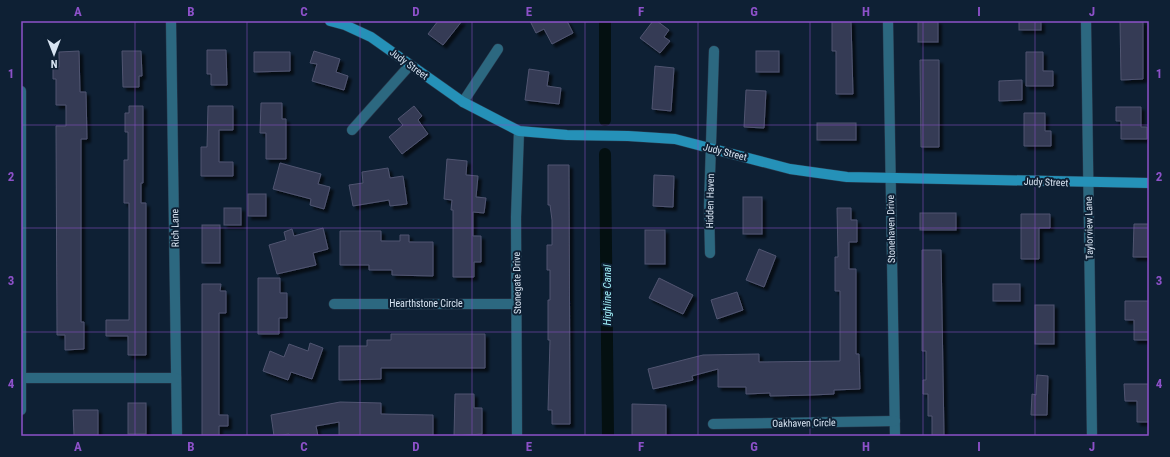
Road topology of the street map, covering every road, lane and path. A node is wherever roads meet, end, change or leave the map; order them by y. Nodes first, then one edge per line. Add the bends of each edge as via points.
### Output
1 (171, 21) edge
2 (330, 21) edge
3 (888, 21) edge
4 (1086, 21) edge
5 (498, 49) dead end
6 (714, 51) dead end
7 (410, 65) junction
8 (21, 91) edge
9 (463, 102) junction
10 (352, 130) dead end
11 (519, 131) junction
12 (711, 148) junction
13 (890, 178) junction
14 (1088, 183) junction
15 (1149, 183) edge
16 (21, 190) edge
17 (710, 253) dead end
18 (334, 304) dead end
19 (517, 304) junction
20 (22, 378) junction
21 (176, 378) junction
22 (21, 410) edge
23 (895, 421) junction
24 (714, 424) dead end
25 (177, 436) edge
26 (517, 436) edge
27 (895, 436) edge
28 (1092, 436) edge

1 - 21 street, Rich Lane
2 - 7 street, Judy Street via 371,37
3 - 13 street, Stonehaven Drive
4 - 14 street, Taylorview Lane
5 - 9 street
6 - 12 street, Hidden Haven
7 - 9 street, Judy Street
7 - 10 street
8 - 16 street
9 - 11 street, Judy Street
11 - 12 street, Judy Street via 675,139
11 - 19 street, Stonegate Drive via 516,217
12 - 13 street, Judy Street via 790,169 847,177
12 - 17 street, Hidden Haven
13 - 14 street, Judy Street
13 - 23 street, Stonehaven Drive
14 - 15 street, Judy Street
14 - 28 street, Taylorview Lane
16 - 20 street
18 - 19 street, Hearthstone Circle
19 - 26 street, Stonegate Drive
20 - 21 street
20 - 22 street
21 - 25 street, Rich Lane
23 - 24 street, Oakhaven Circle
23 - 27 street, Stonehaven Drive

